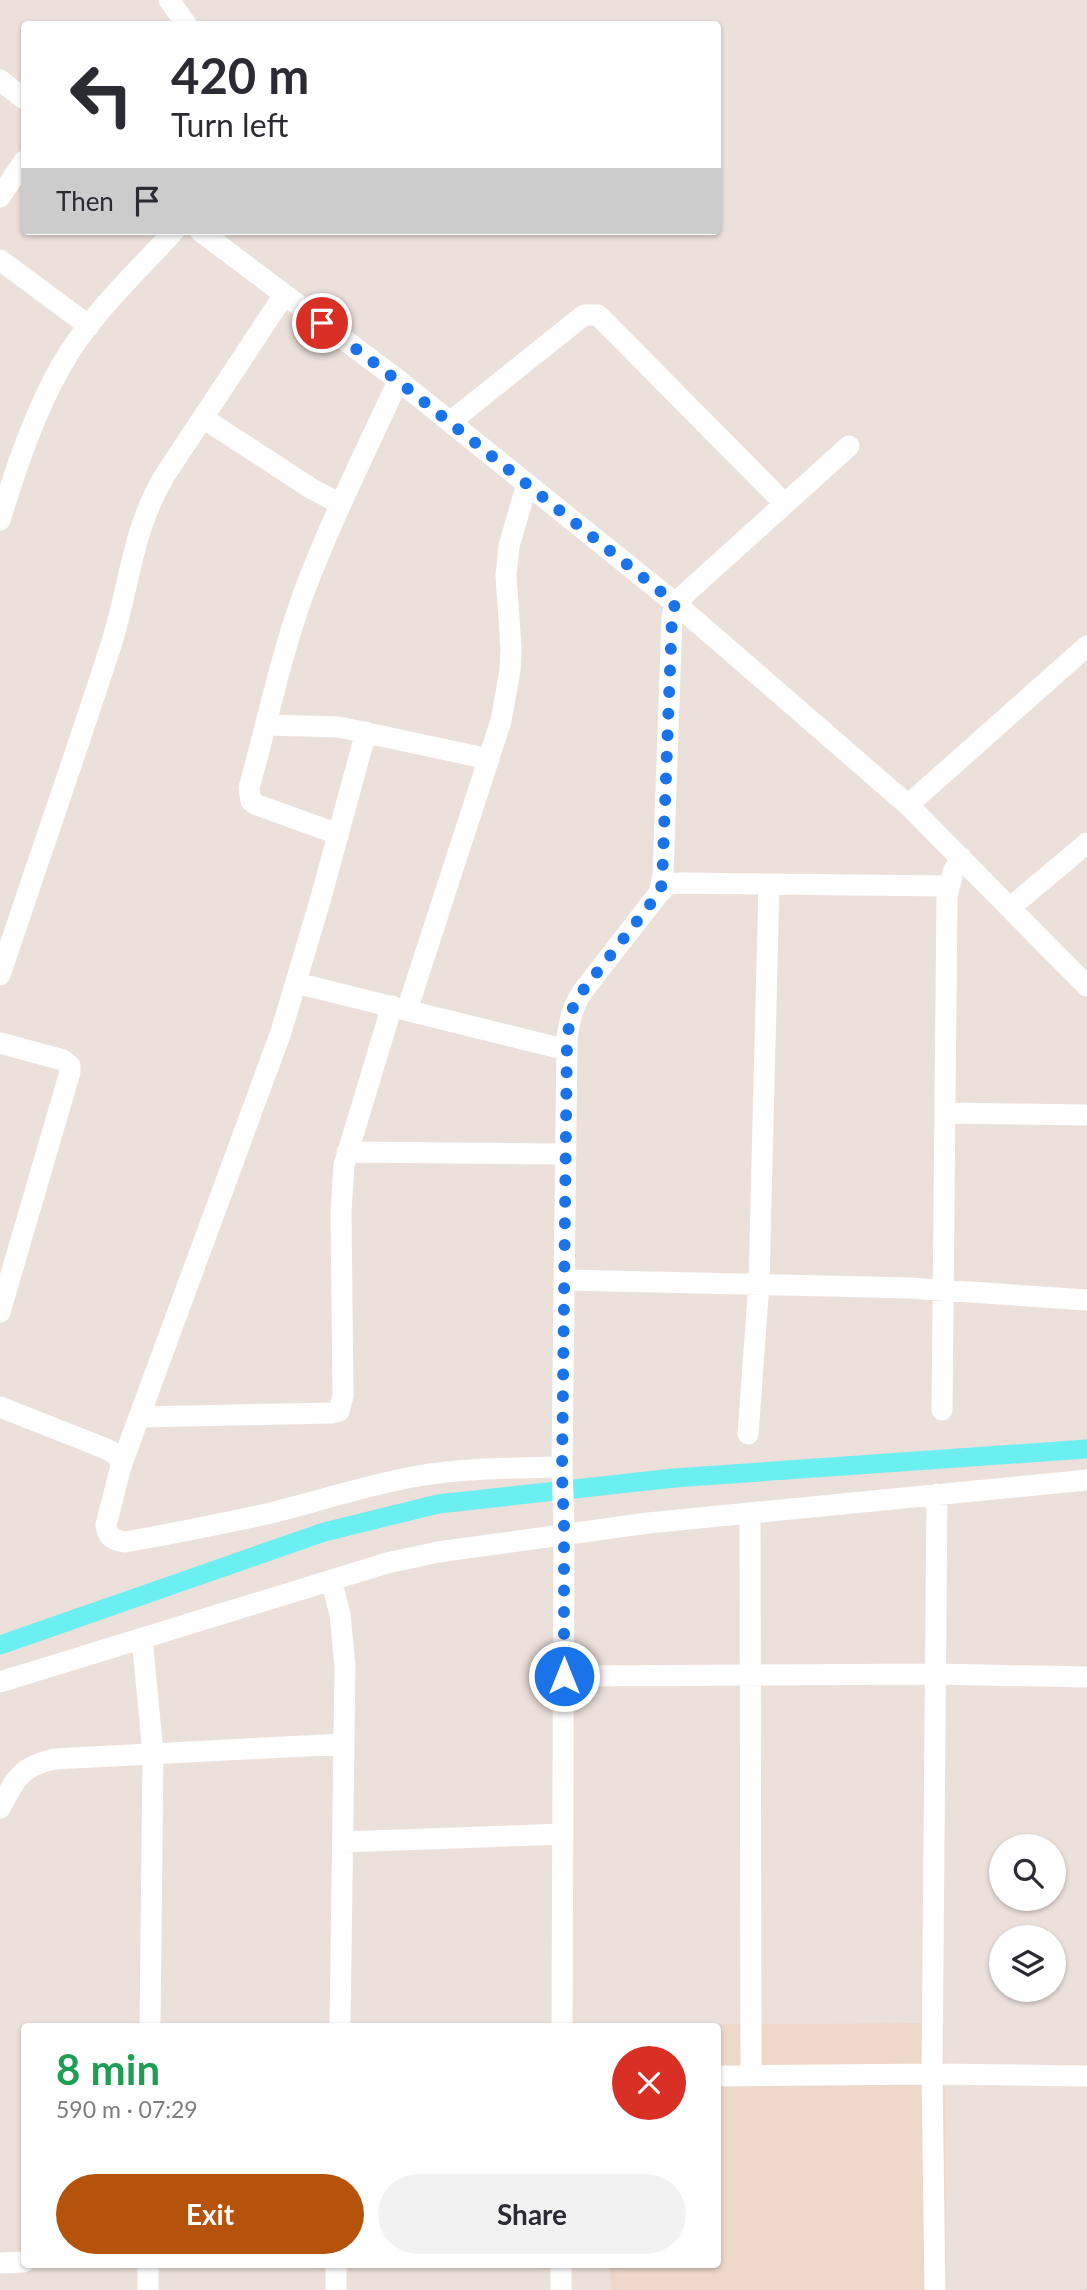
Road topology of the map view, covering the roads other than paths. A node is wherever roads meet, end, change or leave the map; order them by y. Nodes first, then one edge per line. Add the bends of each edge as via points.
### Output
1 (169, 0) edge
2 (185, 21) edge
3 (0, 80) edge
4 (21, 97) edge
5 (21, 166) edge
6 (0, 197) edge
7 (170, 235) edge
8 (207, 235) edge
9 (0, 260) edge
10 (284, 295) junction
11 (89, 326) junction
12 (398, 381) junction
13 (203, 418) junction
14 (450, 422) junction
15 (849, 446) dead end
16 (527, 484) junction
17 (784, 503) junction
18 (341, 504) junction
19 (0, 520) edge
20 (675, 603) junction
21 (1087, 646) edge
22 (266, 725) junction
23 (366, 732) junction
24 (489, 759) junction
25 (908, 805) junction
26 (338, 834) junction
27 (1087, 843) edge
28 (961, 857) junction
29 (769, 884) junction
30 (948, 886) junction
31 (659, 893) junction
32 (1011, 907) junction
33 (9, 919) edge
34 (0, 975) edge
35 (296, 983) junction
36 (1087, 986) edge
37 (400, 1008) junction
38 (0, 1043) edge
39 (567, 1049) junction
40 (945, 1113) junction
41 (1087, 1115) edge
42 (347, 1152) junction
43 (566, 1154) junction
44 (565, 1280) junction
45 (759, 1283) junction
46 (943, 1290) junction
47 (1087, 1300) edge
48 (0, 1312) edge
49 (0, 1406) edge
50 (942, 1410) dead end
51 (140, 1417) junction
52 (748, 1434) dead end
53 (121, 1466) junction
54 (562, 1471) junction
55 (1087, 1480) edge
56 (937, 1494) junction
57 (750, 1513) junction
58 (564, 1530) junction
59 (331, 1580) junction
60 (142, 1638) junction
61 (936, 1674) junction
62 (750, 1675) junction
63 (564, 1676) junction
64 (1087, 1677) edge
65 (0, 1682) edge
66 (343, 1744) junction
67 (153, 1753) junction
68 (0, 1808) edge
69 (563, 1834) junction
70 (343, 1842) junction
71 (150, 2023) edge
72 (340, 2023) edge
73 (562, 2023) edge
74 (932, 2074) junction
75 (721, 2076) edge
76 (751, 2076) junction
77 (1087, 2076) edge
78 (0, 2263) edge
79 (21, 2263) edge
80 (148, 2268) edge
81 (336, 2268) edge
82 (561, 2268) edge
83 (148, 2290) edge
84 (336, 2290) edge
85 (561, 2290) edge
86 (935, 2290) edge

1 - 2 street
3 - 4 street
5 - 6 street
7 - 11 street
8 - 10 street
9 - 11 street
10 - 12 street
10 - 13 street
11 - 19 street via 62,365 36,417
12 - 14 street
12 - 18 street
13 - 18 street
13 - 33 street via 143,518 112,639
14 - 16 street
14 - 17 street via 584,315 598,315
15 - 17 street
16 - 20 street
16 - 24 street via 509,546 510,670
17 - 20 street
18 - 22 street via 304,592
20 - 25 street
20 - 31 street
21 - 25 street
22 - 23 street
22 - 26 street via 249,788 251,801
23 - 24 street
23 - 26 street
24 - 37 street
25 - 28 street
26 - 35 street
27 - 32 street
28 - 30 street
28 - 32 street
29 - 30 street
29 - 31 street via 681,883 669,884
29 - 45 street
30 - 40 street
31 - 39 street via 577,998
32 - 36 street
33 - 34 street
35 - 37 street
35 - 51 street
37 - 39 street
37 - 42 street
38 - 48 street via 63,1060 70,1066
39 - 43 street
40 - 41 street
40 - 46 street
42 - 43 street
42 - 51 street via 341,1212 343,1396 339,1411
43 - 44 street
44 - 45 street
44 - 54 street
45 - 46 street
45 - 52 street
46 - 47 street
46 - 50 street
49 - 53 street via 109,1450 118,1456
51 - 53 street
53 - 54 street via 107,1532 110,1538 125,1542 419,1476 464,1470
54 - 58 street
55 - 56 street
56 - 57 street
56 - 61 street
57 - 58 street
57 - 62 street
58 - 59 street via 387,1563
58 - 63 street
59 - 60 street
59 - 66 street via 345,1667
60 - 65 street
60 - 67 street
61 - 62 street
61 - 64 street
61 - 74 street
62 - 63 street
62 - 76 street
63 - 69 street
66 - 67 street
66 - 70 street
67 - 68 street via 36,1763 22,1772
67 - 71 street
69 - 70 street
69 - 73 street
70 - 72 street
74 - 76 street
74 - 77 street
74 - 86 street
75 - 76 street
78 - 79 street
80 - 83 street
81 - 84 street
82 - 85 street

